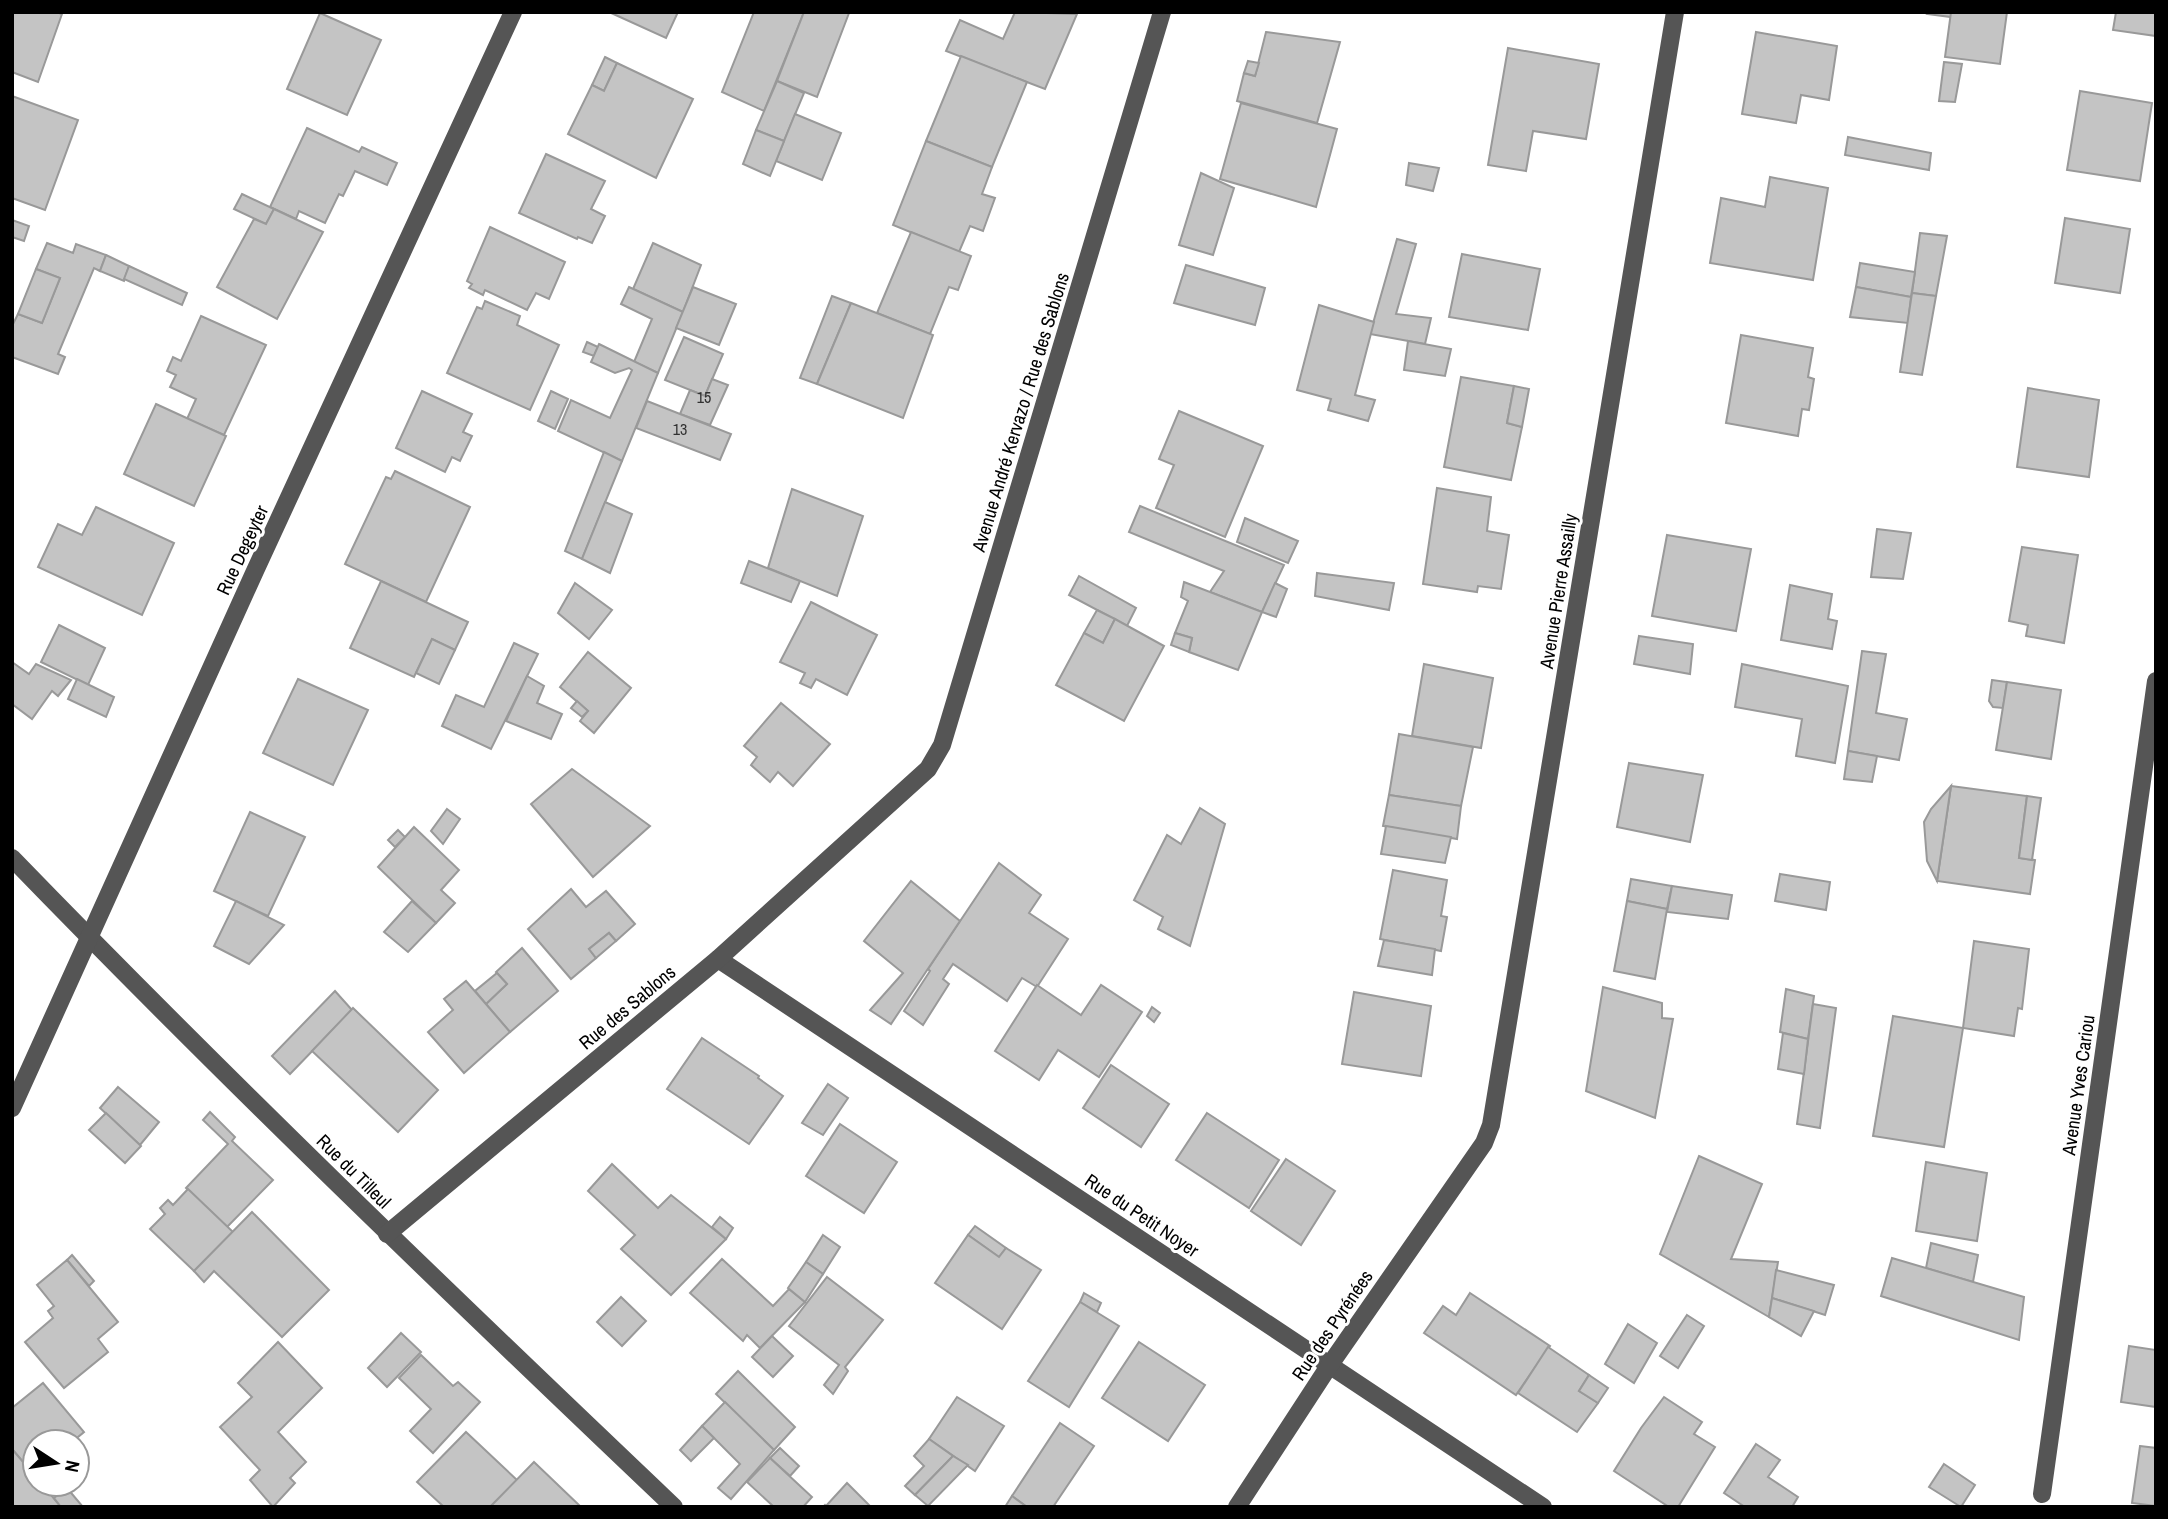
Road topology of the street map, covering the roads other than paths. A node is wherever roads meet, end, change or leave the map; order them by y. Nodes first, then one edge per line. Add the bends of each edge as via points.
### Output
1 (513, 12) edge
2 (1162, 12) edge
3 (1675, 12) edge
4 (2156, 681) edge
5 (887, 804) joint
6 (12, 858) edge
7 (89, 938) junction
8 (718, 959) junction
9 (12, 1108) edge
10 (1465, 1170) joint
11 (387, 1234) junction
12 (1329, 1366) junction
13 (2042, 1494) dead end
14 (674, 1507) edge
15 (1237, 1507) edge
16 (1543, 1507) edge

1 - 7 street, Rue Degeyter
2 - 5 street, Avenue André Kervazo / Rue des Sablons via 942,745 928,769
3 - 10 street, Avenue Pierre Assailly via 1491,1125
4 - 13 street, Avenue Yves Cariou
5 - 8 street, Rue des Sablons
6 - 7 street, Rue du Tilleul
7 - 9 street, Rue Degeyter
7 - 11 street, Rue du Tilleul
8 - 11 street, Rue des Sablons
8 - 12 street, Rue du Petit Noyer
10 - 12 street, Rue des Pyrénées
11 - 14 street, Rue du Tilleul
12 - 15 street, Rue des Pyrénées
12 - 16 street, Rue du Petit Noyer

